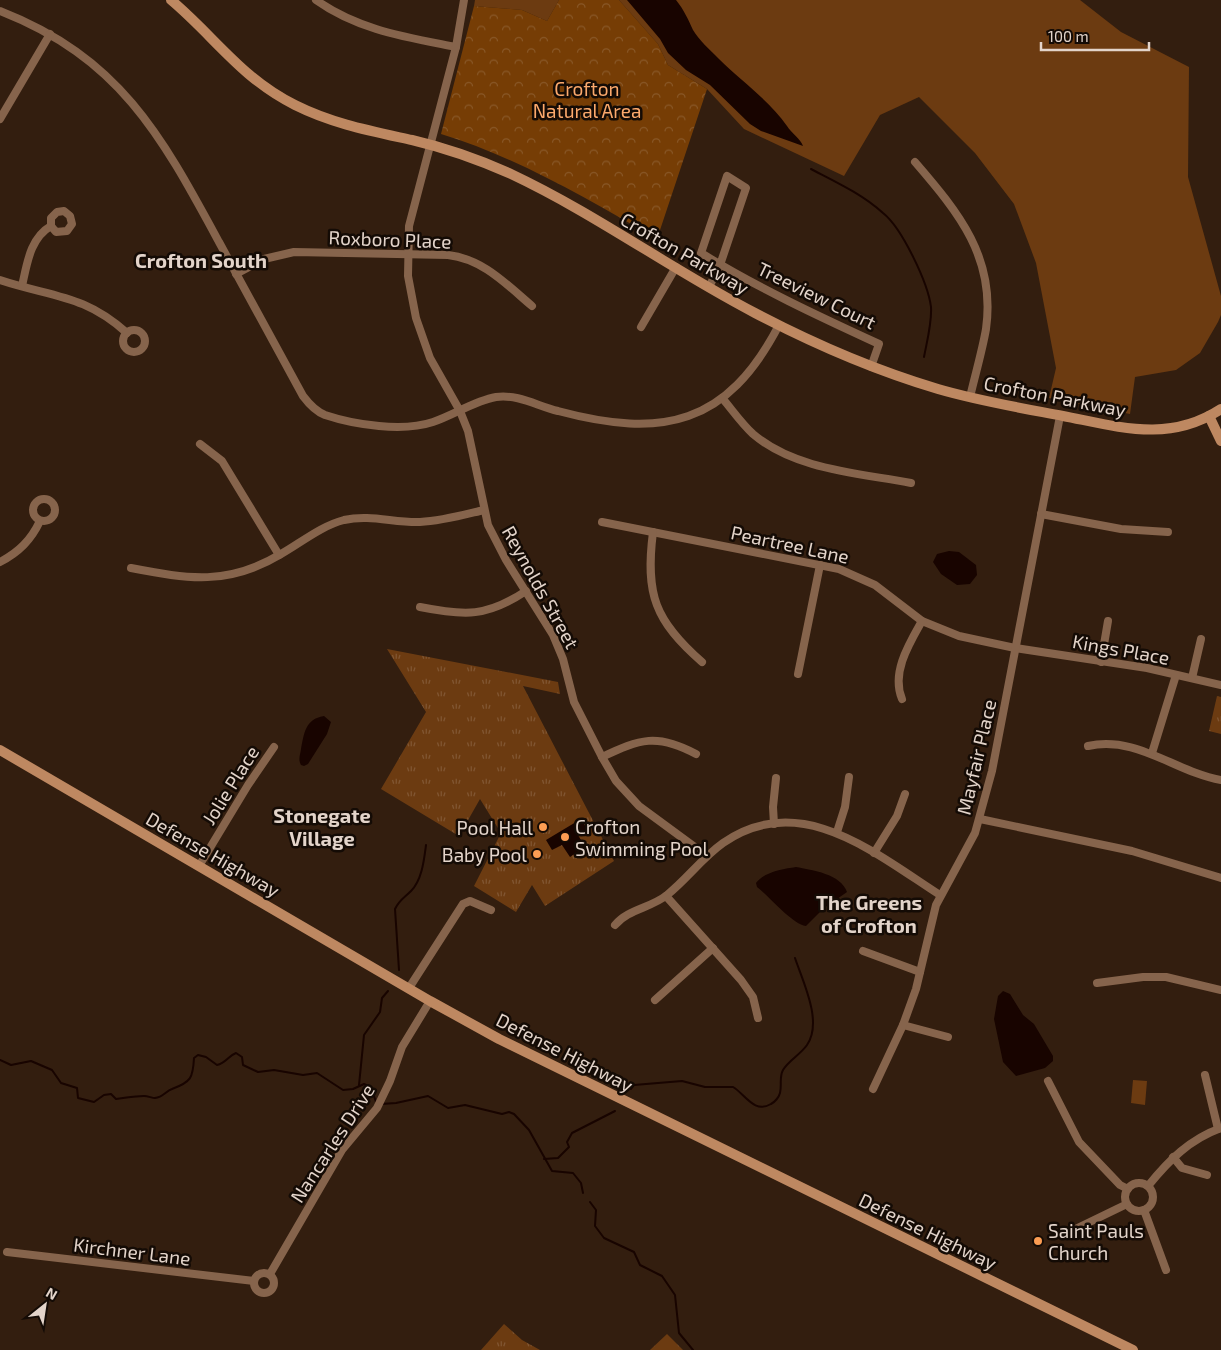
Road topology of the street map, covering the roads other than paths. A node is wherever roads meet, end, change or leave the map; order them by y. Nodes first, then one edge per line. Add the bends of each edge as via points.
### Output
1 (171, 0) edge
2 (316, 0) edge
3 (464, 0) edge
4 (0, 11) edge
5 (50, 34) junction
6 (456, 47) junction
7 (0, 119) edge
8 (430, 145) junction
9 (915, 162) dead end
10 (51, 226) dead end
11 (408, 254) junction
12 (720, 265) junction
13 (676, 267) junction
14 (236, 274) junction
15 (0, 280) edge
16 (22, 286) junction
17 (708, 287) junction
18 (532, 306) dead end
19 (779, 325) junction
20 (641, 327) dead end
21 (127, 333) dead end
22 (871, 366) junction
23 (970, 397) junction
24 (723, 399) junction
25 (1221, 409) edge
26 (460, 411) junction
27 (1060, 416) junction
28 (1209, 416) junction
29 (1221, 441) edge
30 (200, 444) dead end
31 (911, 483) dead end
32 (484, 510) junction
33 (1041, 514) junction
34 (40, 521) dead end
35 (602, 522) dead end
36 (653, 532) junction
37 (1168, 532) dead end
38 (279, 555) junction
39 (0, 562) edge
40 (820, 564) junction
41 (130, 568) dead end
42 (526, 591) junction
43 (420, 607) dead end
44 (922, 621) junction
45 (1108, 621) dead end
46 (1200, 639) dead end
47 (1015, 648) junction
48 (702, 662) dead end
49 (1101, 662) junction
50 (798, 674) dead end
51 (1176, 675) junction
52 (1192, 678) junction
53 (1221, 685) edge
54 (902, 699) dead end
55 (1088, 746) dead end
56 (274, 747) dead end
57 (0, 750) edge
58 (1152, 753) junction
59 (696, 754) dead end
60 (602, 757) junction
61 (849, 777) dead end
62 (776, 778) dead end
63 (1221, 780) edge
64 (905, 794) dead end
65 (980, 819) junction
66 (774, 824) junction
67 (837, 832) junction
68 (874, 853) junction
69 (707, 856) junction
70 (199, 866) junction
71 (1221, 878) edge
72 (940, 895) junction
73 (666, 896) junction
74 (491, 910) dead end
75 (615, 926) dead end
76 (713, 948) junction
77 (863, 952) dead end
78 (920, 972) junction
79 (1097, 983) dead end
80 (409, 988) junction
81 (1221, 990) edge
82 (655, 1000) dead end
83 (430, 1001) junction
84 (758, 1018) dead end
85 (903, 1025) junction
86 (948, 1036) dead end
87 (1205, 1075) dead end
88 (1048, 1082) dead end
89 (873, 1089) dead end
90 (1220, 1128) edge
91 (1173, 1157) junction
92 (1207, 1175) dead end
93 (1148, 1186) junction
94 (1128, 1189) junction
95 (1127, 1204) junction
96 (1144, 1210) junction
97 (1063, 1235) dead end
98 (6, 1252) dead end
99 (1166, 1270) dead end
100 (270, 1274) junction
101 (254, 1281) junction
102 (1133, 1350) edge

1 - 8 main road, Crofton Parkway via 246,73 294,104 337,123
2 - 6 street via 332,11 375,30
3 - 6 street, Reynolds Street
4 - 5 street
5 - 7 street
5 - 14 street via 99,68 152,127 176,163
6 - 8 street, Reynolds Street
8 - 11 street, Reynolds Street via 414,205
8 - 13 main road, Crofton Parkway via 512,175
9 - 23 street via 964,223 983,269 987,289 986,330
10 - 16 street via 35,242
11 - 14 street, Roxboro Place via 284,254 264,259
11 - 18 street, Roxboro Place via 448,255 471,260
11 - 26 street, Reynolds Street via 411,296 422,338
12 - 12 street via 746,188 727,176 701,253
12 - 17 street
12 - 22 street, Treeview Court via 778,297 879,344
13 - 17 main road, Crofton Parkway
13 - 20 street
14 - 26 street via 302,396 315,409 325,415 403,428 432,422
15 - 16 street
16 - 21 street via 80,301 102,312
17 - 19 main road, Crofton Parkway
19 - 22 main road, Crofton Parkway
19 - 24 street via 751,372
22 - 23 main road, Crofton Parkway
23 - 27 main road, Crofton Parkway
24 - 26 street via 687,416 648,425 606,422 507,397 482,401
24 - 31 street via 755,435 783,453 814,464
25 - 28 main road, Crofton Parkway
26 - 32 street, Reynolds Street via 468,431
27 - 28 main road, Crofton Parkway via 1145,431 1174,428
27 - 33 street, Mayfair Place
28 - 29 main road
30 - 38 street via 222,461
32 - 38 street via 420,522 376,517 344,520 318,531
32 - 42 street, Reynolds Street via 494,539
33 - 37 street via 1121,529
33 - 47 street, Mayfair Place
34 - 39 street via 29,540
35 - 36 street, Peartree Lane
36 - 40 street, Peartree Lane
36 - 48 street via 650,570 658,608 673,635
38 - 41 street via 237,574 208,579
40 - 44 street, Peartree Lane via 864,579
40 - 50 street
42 - 43 street via 502,606 483,612 454,614
42 - 60 street, Reynolds Street via 559,648 574,702
44 - 47 street, Peartree Lane via 959,636
44 - 54 street via 907,648 900,672 898,690
45 - 49 street
46 - 52 street
47 - 49 street, Kings Place
47 - 65 street, Mayfair Place
49 - 51 street, Kings Place
51 - 52 street, Kings Place
51 - 58 street
52 - 53 street, Kings Place
55 - 58 street via 1109,742
56 - 70 street, Jolie Place
57 - 70 main road, Defense Highway
58 - 63 street
59 - 60 street via 672,742 653,739 636,741
60 - 69 street, Reynolds Street via 616,781 639,806
61 - 67 street
62 - 66 street
64 - 68 street via 897,816
65 - 71 street via 1132,851
65 - 72 street, Mayfair Place
66 - 67 street via 805,824
66 - 69 street via 741,833
67 - 68 street
68 - 72 street
69 - 73 street
70 - 80 main road, Defense Highway
72 - 78 street, Mayfair Place
73 - 75 street via 627,914
73 - 76 street
74 - 80 street via 470,901 463,904
76 - 82 street
76 - 84 street via 753,997
77 - 78 street
78 - 85 street, Mayfair Place
79 - 81 street via 1166,976
80 - 83 main road, Defense Highway
83 - 100 street, Nancarles Drive via 402,1047 377,1108 342,1150
83 - 102 main road, Defense Highway via 549,1065
85 - 86 street
85 - 89 street, Mayfair Place
87 - 90 street
88 - 94 street via 1079,1142
90 - 91 street via 1198,1138
91 - 92 street via 1182,1168
91 - 93 street
93 - 94 street via 1136,1183
93 - 96 street via 1154,1198
94 - 95 street
95 - 96 street via 1135,1210
95 - 97 street
96 - 99 street
98 - 101 street, Kirchner Lane
100 - 101 street via 260,1274
100 - 101 street, Nancarles Drive via 274,1284 269,1292 257,1290

